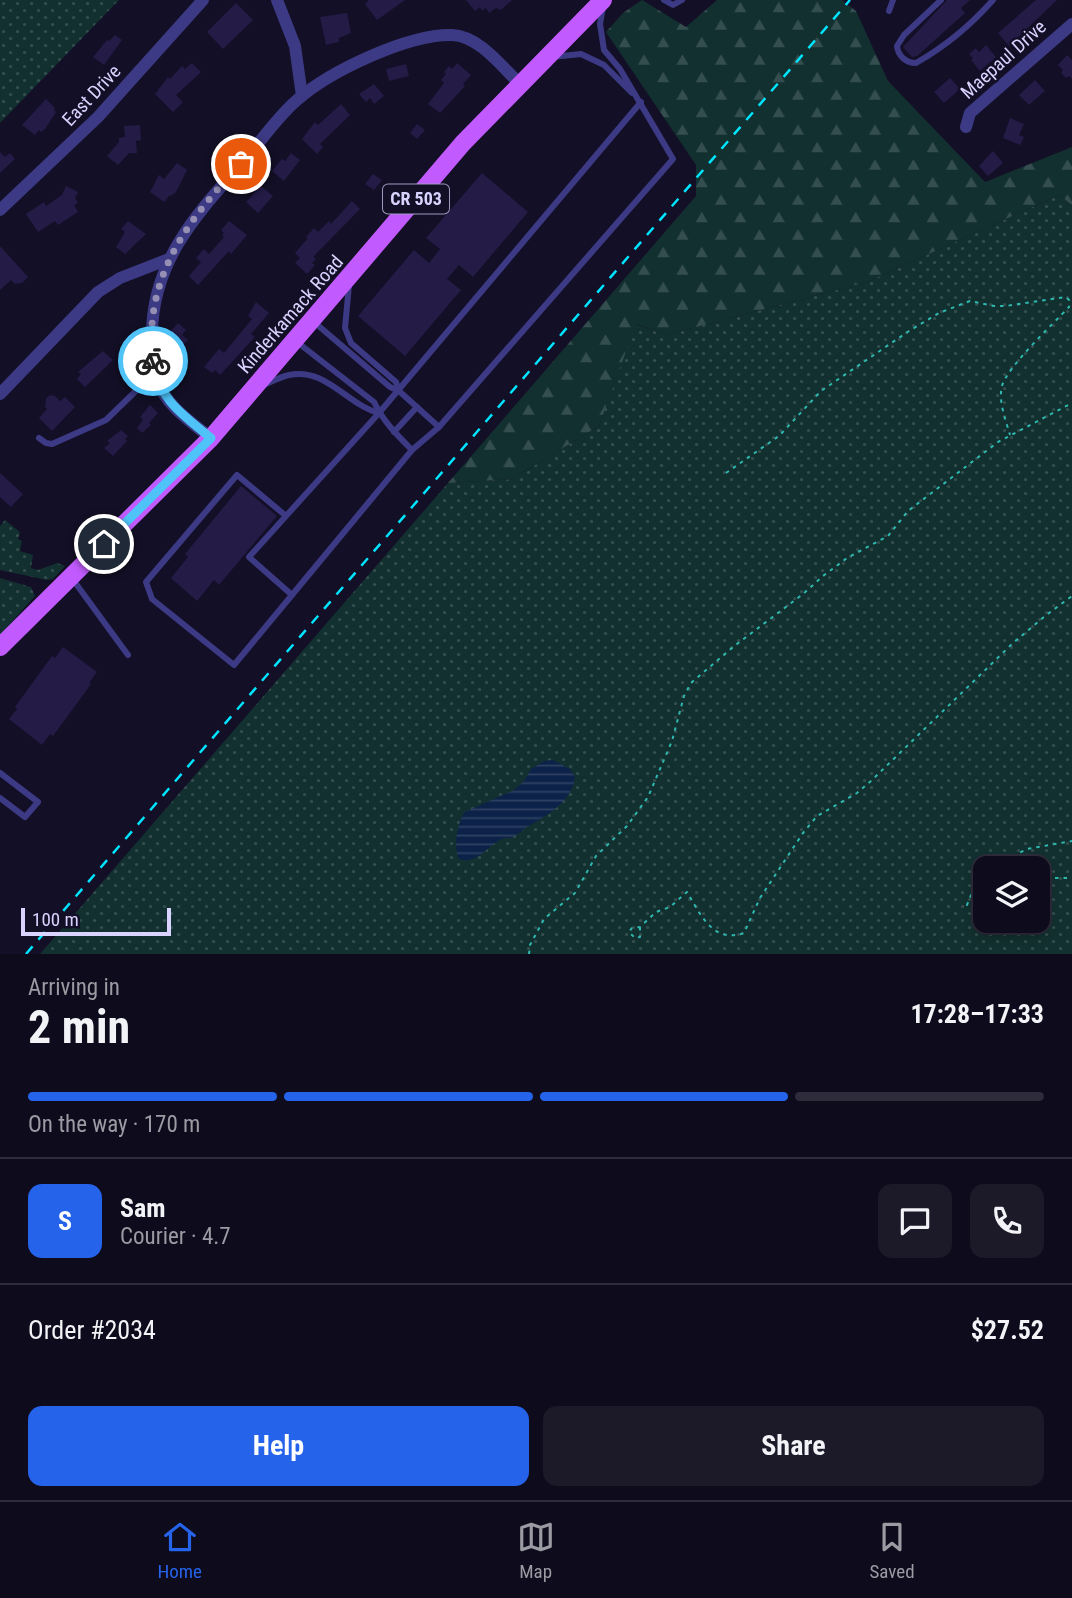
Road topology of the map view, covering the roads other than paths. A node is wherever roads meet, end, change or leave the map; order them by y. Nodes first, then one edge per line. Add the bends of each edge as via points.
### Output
1 (203, 0) edge
2 (277, 0) edge
3 (604, 0) edge
4 (664, 0) edge
5 (682, 0) edge
6 (894, 0) edge
7 (942, 0) edge
8 (993, 0) edge
9 (890, 11) dead end
10 (1070, 29) edge
11 (545, 58) junction
12 (519, 83) junction
13 (302, 96) junction
14 (641, 102) junction
15 (966, 127) dead end
16 (0, 210) edge
17 (169, 259) junction
18 (349, 278) junction
19 (313, 321) junction
20 (296, 341) junction
21 (156, 378) junction
22 (254, 388) junction
23 (398, 391) junction
24 (0, 394) edge
25 (417, 407) junction
26 (379, 413) junction
27 (439, 427) junction
28 (394, 432) junction
29 (40, 438) dead end
30 (211, 438) junction
31 (412, 450) junction
32 (286, 516) junction
33 (70, 576) junction
34 (292, 595) junction
35 (0, 647) edge
36 (128, 655) dead end
37 (0, 773) edge
38 (0, 798) edge

1 - 16 street, East Drive via 98,117
2 - 13 street via 295,46
3 - 11 main road, Kinderkamack Road / CR 503
3 - 14 lane via 600,23 604,50
4 - 5 lane via 673,5
6 - 9 lane
7 - 8 lane via 897,46 909,63 954,39
10 - 15 street, Maepaul Drive via 970,113
11 - 12 main road, Kinderkamack Road / CR 503
11 - 14 lane via 581,54 604,65
12 - 13 street via 476,42 453,35 366,57
12 - 18 main road, Kinderkamack Road / CR 503
13 - 17 street via 204,206
14 - 23 lane
14 - 27 lane via 673,159
17 - 21 street via 158,285 152,324
17 - 24 street via 97,292
18 - 19 main road, Kinderkamack Road / CR 503
18 - 23 lane via 345,328 351,343 396,382
19 - 20 main road, Kinderkamack Road / CR 503
19 - 23 lane
20 - 22 main road, Kinderkamack Road / CR 503
20 - 26 lane via 374,402
21 - 29 lane via 142,385 106,420 52,444
21 - 30 street via 172,405
22 - 26 lane via 289,375 310,374 368,411
22 - 30 main road, Kinderkamack Road / CR 503
23 - 25 lane
23 - 26 lane
25 - 27 lane
25 - 28 lane
26 - 28 lane
26 - 32 lane
27 - 31 lane
28 - 31 lane
30 - 33 main road, Kinderkamack Road / CR 503
31 - 34 lane
32 - 34 lane via 249,557
32 - 34 lane via 237,475 146,582 152,598 234,665
33 - 35 main road, Kinderkamack Road / CR 503
33 - 36 lane
37 - 38 lane via 38,802 25,817

